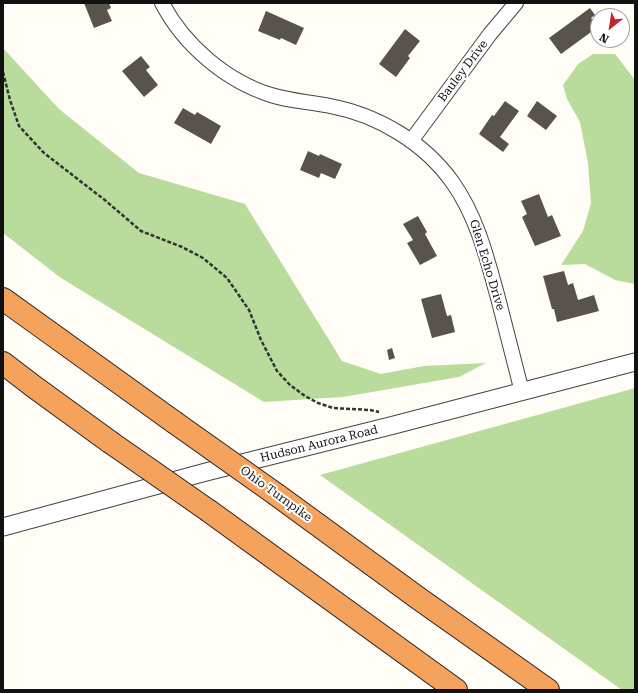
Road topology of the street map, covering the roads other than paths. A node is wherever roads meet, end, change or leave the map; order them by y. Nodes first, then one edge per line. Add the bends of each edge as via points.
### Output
1 (162, 3) edge
2 (516, 3) edge
3 (411, 141) junction
4 (3, 299) edge
5 (635, 362) edge
6 (3, 363) edge
7 (522, 392) junction
8 (3, 527) edge
9 (456, 690) edge
10 (548, 690) edge

1 - 3 street, Glen Echo Drive via 190,42 206,58 241,82 278,97 357,113 385,125
2 - 3 street, Bauley Drive
3 - 7 street, Glen Echo Drive via 443,171 470,210 489,266
4 - 10 highway, Ohio Turnpike, bridge
5 - 7 street, Hudson Aurora Road
6 - 9 highway, bridge
7 - 8 street, Hudson Aurora Road via 206,472

